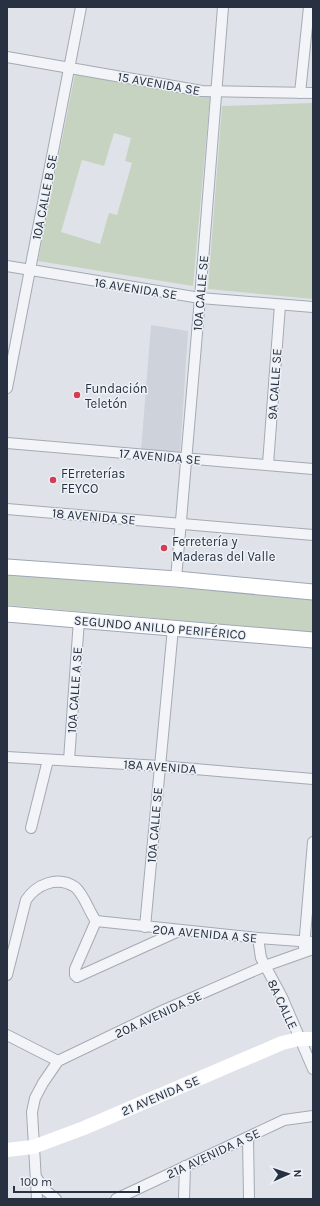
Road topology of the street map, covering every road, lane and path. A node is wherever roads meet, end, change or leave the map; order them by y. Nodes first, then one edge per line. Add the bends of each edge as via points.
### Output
1 (81, 7) edge
2 (222, 7) edge
3 (309, 7) edge
4 (7, 57) edge
5 (70, 68) junction
6 (215, 92) junction
7 (300, 93) junction
8 (313, 93) edge
9 (7, 266) edge
10 (30, 270) junction
11 (200, 298) junction
12 (280, 305) junction
13 (313, 308) edge
14 (7, 388) edge
15 (7, 443) edge
16 (186, 458) junction
17 (268, 464) junction
18 (313, 469) edge
19 (7, 509) edge
20 (181, 524) junction
21 (313, 534) edge
22 (7, 568) edge
23 (176, 579) junction
24 (313, 592) edge
25 (7, 614) edge
26 (79, 620) junction
27 (173, 628) junction
28 (313, 640) edge
29 (7, 757) edge
30 (48, 760) junction
31 (69, 760) junction
32 (160, 766) junction
33 (313, 779) edge
34 (31, 828) dead end
35 (313, 842) edge
36 (96, 921) junction
37 (145, 927) junction
38 (180, 930) junction
39 (258, 938) junction
40 (308, 946) edge
41 (265, 966) junction
42 (7, 975) edge
43 (7, 1035) edge
44 (306, 1039) edge
45 (58, 1061) junction
46 (313, 1069) edge
47 (313, 1116) edge
48 (248, 1137) junction
49 (33, 1147) junction
50 (7, 1150) edge
51 (185, 1166) junction
52 (36, 1177) junction
53 (38, 1199) edge
54 (56, 1199) edge
55 (116, 1199) edge
56 (184, 1199) edge
57 (249, 1199) edge

1 - 5 street, 10A CALLE B SE
2 - 6 street, 10A CALLE SE
3 - 7 street
4 - 5 street, 15 AVENIDA SE
5 - 6 street, 15 AVENIDA SE
5 - 10 street, 10A CALLE B SE
6 - 7 street, 15 AVENIDA SE
6 - 11 street, 10A CALLE SE
7 - 8 street, 15 AVENIDA SE
9 - 10 street, 16 AVENIDA SE
10 - 11 street, 16 AVENIDA SE
10 - 14 street, 10A CALLE B SE
11 - 12 street, 16 AVENIDA SE
11 - 16 street, 10A CALLE SE
12 - 13 street, 16 AVENIDA SE
12 - 17 street, 9A CALLE SE
15 - 16 street, 17 AVENIDA SE
16 - 17 street, 17 AVENIDA SE
16 - 20 street, 10A CALLE SE
17 - 18 street, 17 AVENIDA SE
19 - 20 street, 18 AVENIDA SE
20 - 21 street, 18 AVENIDA SE
20 - 23 street, 10A CALLE SE
22 - 23 main road
23 - 24 main road
25 - 26 main road, SEGUNDO ANILLO PERIFÉRICO
26 - 27 main road, SEGUNDO ANILLO PERIFÉRICO
26 - 31 street, 10A CALLE A SE
27 - 28 main road, SEGUNDO ANILLO PERIFÉRICO
27 - 32 street, 10A CALLE SE
29 - 30 street, 18A AVENIDA
30 - 31 street, 18A AVENIDA
30 - 34 street
31 - 32 street, 18A AVENIDA
32 - 33 street, 18A AVENIDA
32 - 37 street, 10A CALLE SE
35 - 40 street
36 - 37 street, 20A AVENIDA A SE
36 - 38 street via 75,969 76,976 82,976
36 - 42 street via 75,887 59,882 43,885 32,892 26,900
37 - 38 street, 20A AVENIDA A SE
38 - 39 street, 20A AVENIDA A SE
39 - 40 street, 20A AVENIDA A SE
39 - 41 street, 8A CALLE via 260,958
40 - 41 street, 20A AVENIDA SE
41 - 44 street, 8A CALLE
41 - 45 street, 20A AVENIDA SE via 164,1010
43 - 45 street
44 - 46 street, 8A CALLE
44 - 49 street, 21 AVENIDA SE via 282,1043 91,1125
45 - 49 street via 35,1098 32,1112
47 - 48 street, 21A AVENIDA A SE via 284,1120
48 - 51 street, 21A AVENIDA A SE
48 - 57 street
49 - 50 street, 21 AVENIDA SE
49 - 52 street
51 - 55 street, 21A AVENIDA A SE
51 - 56 street
52 - 53 street
52 - 54 street via 45,1190

